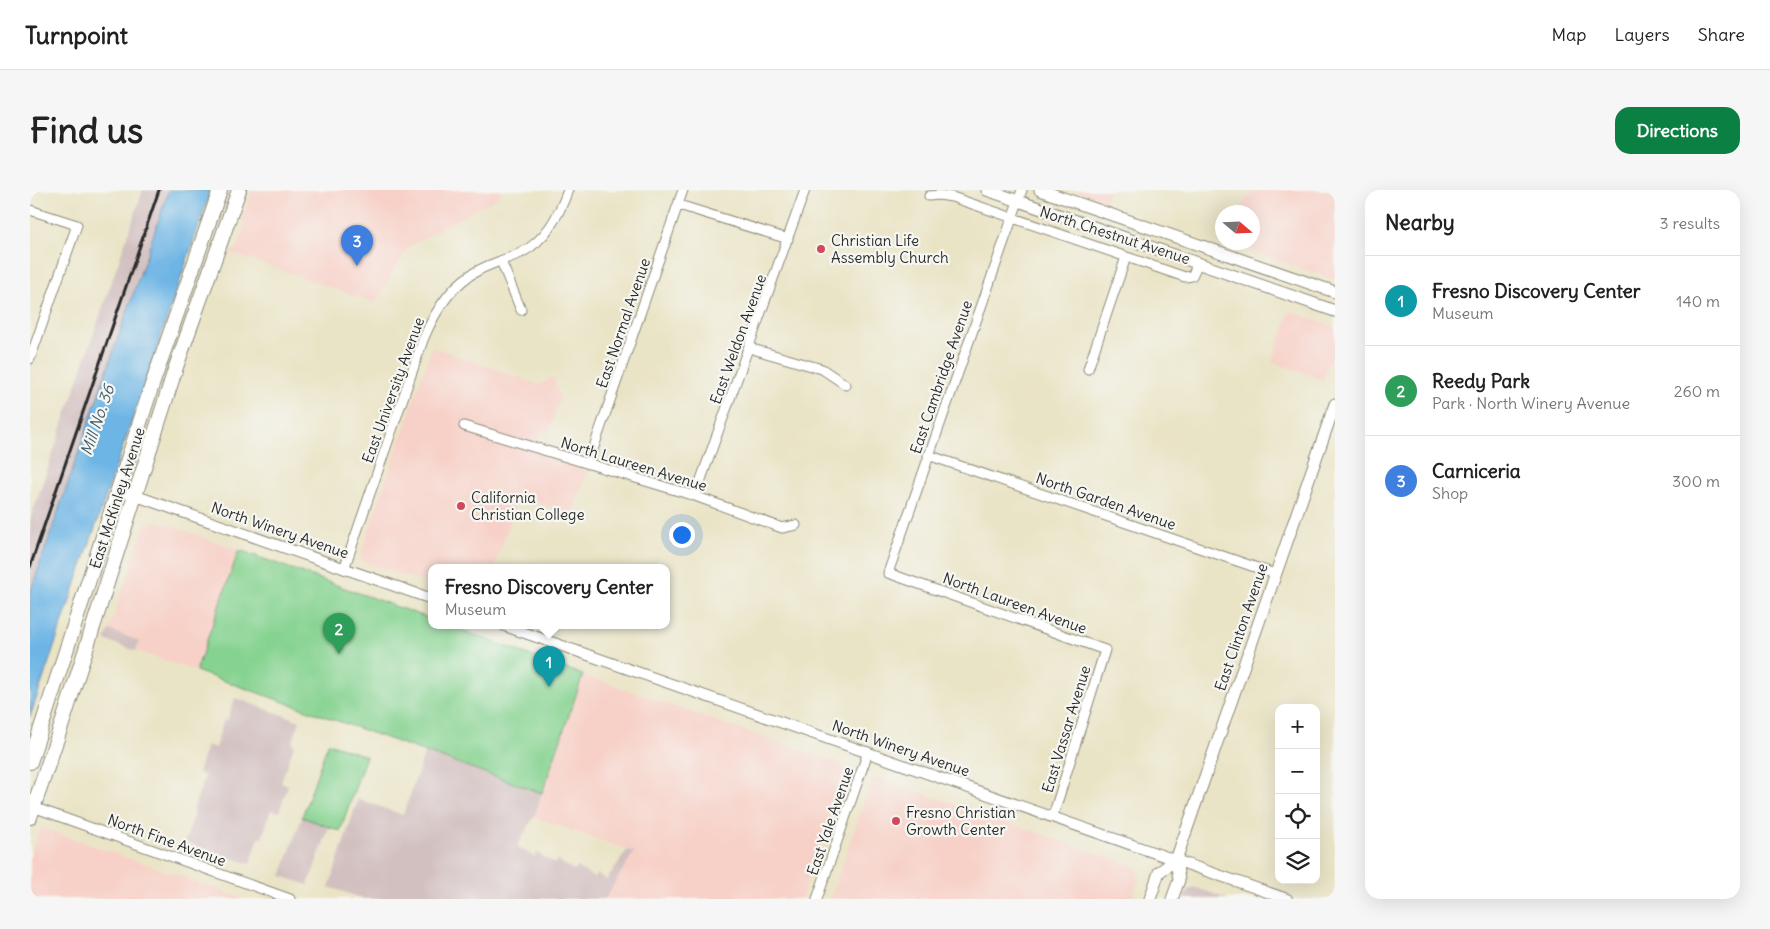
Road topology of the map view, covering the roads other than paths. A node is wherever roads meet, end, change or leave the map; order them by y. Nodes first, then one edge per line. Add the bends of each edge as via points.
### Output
1 (220, 190) edge
2 (230, 190) edge
3 (239, 190) edge
4 (568, 190) edge
5 (683, 190) edge
6 (805, 190) edge
7 (987, 190) edge
8 (1040, 190) edge
9 (1020, 195) edge
10 (929, 196) dead end
11 (678, 205) junction
12 (30, 210) edge
13 (1012, 218) junction
14 (226, 226) junction
15 (788, 239) junction
16 (1126, 257) junction
17 (501, 261) junction
18 (1198, 263) junction
19 (1335, 292) edge
20 (521, 310) dead end
21 (1335, 311) edge
22 (749, 348) junction
23 (30, 359) edge
24 (1088, 369) dead end
25 (846, 386) dead end
26 (1335, 404) edge
27 (464, 426) dead end
28 (928, 455) junction
29 (588, 464) junction
30 (118, 490) junction
31 (134, 495) junction
32 (695, 496) junction
33 (796, 525) dead end
34 (344, 569) junction
35 (888, 573) joint
36 (1276, 574) junction
37 (428, 598) edge
38 (514, 629) edge
39 (1104, 650) joint
40 (52, 698) junction
41 (868, 752) junction
42 (30, 762) edge
43 (30, 791) edge
44 (31, 808) edge
45 (1053, 816) junction
46 (1176, 860) junction
47 (290, 899) edge
48 (817, 899) edge
49 (1150, 899) edge
50 (1172, 899) edge
51 (1287, 899) edge

1 - 30 main road, East McKinley Avenue
2 - 14 main road via 222,214
3 - 14 main road, East McKinley Avenue
4 - 17 street, East University Avenue via 551,226 536,243
5 - 11 street, East Normal Avenue
6 - 15 street, East Weldon Avenue
7 - 9 main road, North Chestnut Avenue
8 - 19 main road, North Chestnut Avenue
9 - 13 street, East Cambridge Avenue
9 - 18 main road, North Chestnut Avenue
10 - 13 street, North Chestnut Avenue via 945,196
11 - 15 street
11 - 29 street, East Normal Avenue
12 - 23 street via 78,225
13 - 16 street, North Chestnut Avenue
13 - 28 street, East Cambridge Avenue
14 - 31 main road, East McKinley Avenue
15 - 22 street, East Weldon Avenue
16 - 18 street, North Chestnut Avenue via 1186,277 1192,276
16 - 24 street
17 - 20 street
17 - 34 street, East University Avenue via 478,270 464,280 436,312
18 - 21 main road, North Chestnut Avenue
22 - 25 street via 822,369
22 - 32 street, East Weldon Avenue
26 - 36 main road, East Clinton Avenue
27 - 29 street, North Laureen Avenue
28 - 35 street, East Cambridge Avenue
28 - 36 street, North Garden Avenue
29 - 32 street, North Laureen Avenue
30 - 31 street, North Winery Avenue
30 - 40 main road, East McKinley Avenue
31 - 34 street, North Winery Avenue
31 - 44 main road, East McKinley Avenue via 63,721
32 - 33 street, North Laureen Avenue via 782,528
34 - 37 street, North Winery Avenue
35 - 39 street, North Laureen Avenue
36 - 46 main road, East Clinton Avenue
38 - 41 street, North Winery Avenue
39 - 45 street, East Vassar Avenue
40 - 42 main road, East McKinley Avenue
40 - 43 main road via 46,742
41 - 45 street, North Winery Avenue
41 - 48 street, East Yale Avenue
44 - 47 street, North Fine Avenue
45 - 46 street, North Winery Avenue
46 - 49 main road via 1159,872
46 - 50 main road via 1179,880
46 - 51 street, North Winery Avenue

